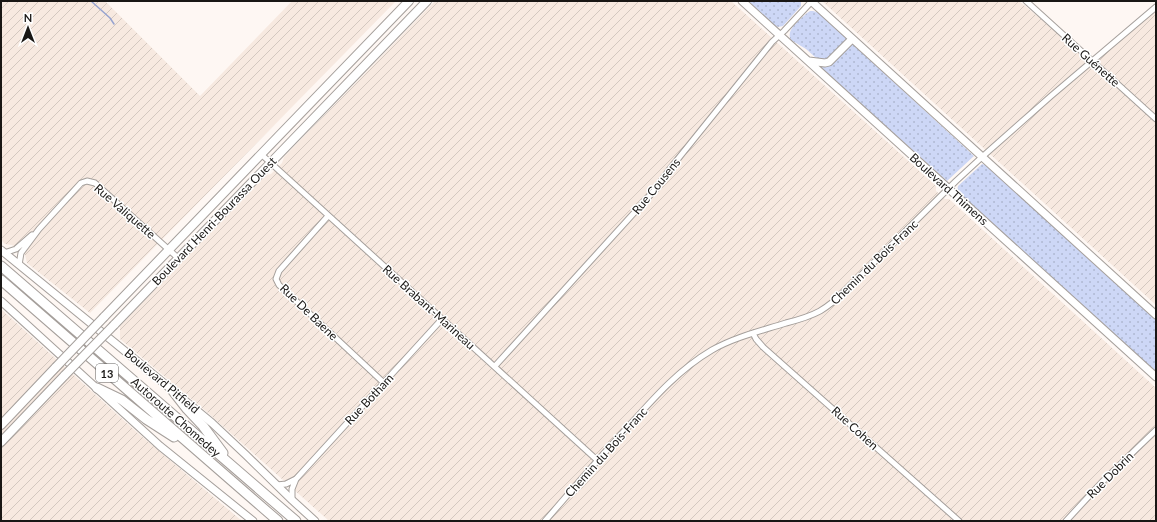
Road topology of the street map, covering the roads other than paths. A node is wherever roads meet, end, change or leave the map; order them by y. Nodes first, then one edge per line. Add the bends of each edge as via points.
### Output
1 (409, 1) edge
2 (427, 1) edge
3 (742, 1) edge
4 (811, 1) edge
5 (1026, 1) edge
6 (1156, 7) edge
7 (780, 35) junction
8 (852, 39) junction
9 (809, 61) junction
10 (1093, 62) junction
11 (1156, 119) edge
12 (262, 155) junction
13 (982, 157) junction
14 (270, 163) junction
15 (949, 188) junction
16 (328, 216) junction
17 (39, 229) junction
18 (169, 250) junction
19 (3, 251) edge
20 (178, 258) junction
21 (19, 265) junction
22 (1, 266) edge
23 (1, 280) edge
24 (1, 301) edge
25 (1156, 315) edge
26 (442, 319) junction
27 (753, 333) junction
28 (495, 366) junction
29 (1156, 376) edge
30 (384, 383) junction
31 (97, 388) junction
32 (173, 391) junction
33 (1, 425) edge
34 (1156, 430) edge
35 (1, 442) edge
36 (204, 457) junction
37 (597, 460) junction
38 (233, 467) junction
39 (296, 479) junction
40 (277, 485) junction
41 (292, 500) junction
42 (253, 521) edge
43 (278, 521) edge
44 (296, 521) edge
45 (315, 521) edge
46 (544, 521) edge
47 (959, 521) edge
48 (1066, 521) edge

1 - 12 main road, Boulevard Henri-Bourassa Ouest
2 - 14 main road, Boulevard Henri-Bourassa Ouest
3 - 7 street, Boulevard Thimens
4 - 7 street, Rue Cousens
4 - 8 street
5 - 10 street, Rue Guénette
6 - 10 street, Chemin du Bois-Franc
7 - 9 street, Boulevard Thimens
7 - 28 street, Rue Cousens via 767,48 654,192
8 - 9 street via 830,62
8 - 13 street
9 - 15 street, Boulevard Thimens
10 - 11 street, Rue Guénette
10 - 13 street, Chemin du Bois-Franc
12 - 14 street, Rue Brabant-Marineau
12 - 18 main road, Boulevard Henri-Bourassa Ouest
13 - 15 street, Chemin du Bois-Franc
13 - 25 street
14 - 16 street, Rue Brabant-Marineau
14 - 20 main road, Boulevard Henri-Bourassa Ouest
15 - 27 street, Chemin du Bois-Franc via 829,305 807,317
15 - 29 street, Boulevard Thimens
16 - 26 street, Rue Brabant-Marineau
16 - 30 street, Rue De Baene via 279,271 276,279 279,285
17 - 18 street, Rue Valiquette via 81,183 90,181 99,186
17 - 19 street, Rue Valiquette via 16,249
17 - 21 street, Rue Valiquette via 20,254
18 - 20 street, Rue Valiquette
18 - 33 main road, Boulevard Henri-Bourassa Ouest, bridge
19 - 21 street, Boulevard Pitfield
20 - 35 main road, Boulevard Henri-Bourassa Ouest, bridge
21 - 32 street, Boulevard Pitfield
22 - 38 highway, Autoroute Chomedey / 13
23 - 36 highway, Autoroute Chomedey / 13
24 - 31 street
26 - 28 street, Rue Brabant-Marineau
26 - 30 street, Rue Botham
27 - 37 street, Chemin du Bois-Franc via 717,348 682,371
27 - 47 street, Rue Cohen via 763,347
28 - 37 street, Rue Brabant-Marineau
30 - 39 street, Rue Botham
31 - 36 highway via 122,400
31 - 42 street via 160,446
32 - 38 highway
32 - 40 street, Boulevard Pitfield via 212,423
34 - 48 street, Rue Dobrin
36 - 43 highway, Autoroute Chomedey / 13
37 - 46 street, Chemin du Bois-Franc
38 - 44 highway, Autoroute Chomedey / 13
39 - 40 street, Rue Botham
39 - 41 street via 292,489
40 - 41 street, Boulevard Pitfield
41 - 45 street, Boulevard Pitfield

